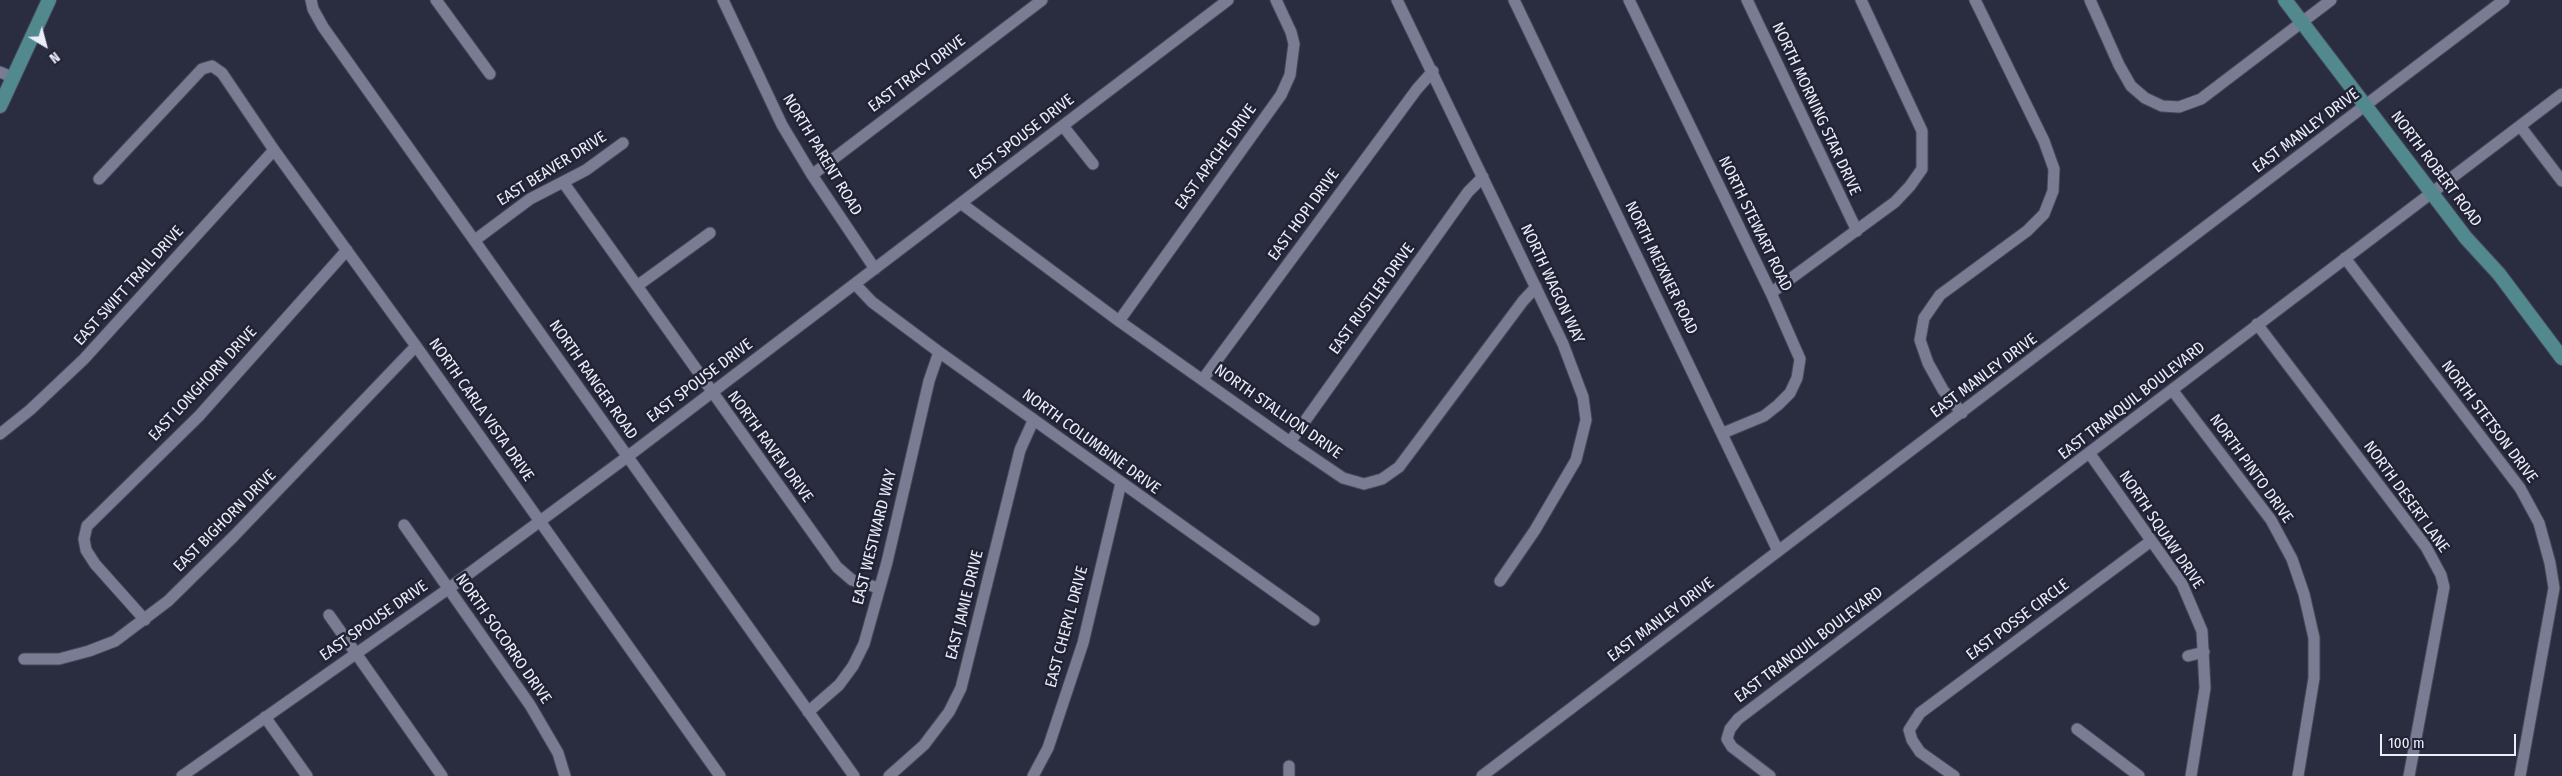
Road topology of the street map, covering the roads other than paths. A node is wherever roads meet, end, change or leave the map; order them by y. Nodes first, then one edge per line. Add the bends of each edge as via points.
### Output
1 (49, 0) edge
2 (311, 0) edge
3 (436, 0) edge
4 (723, 0) edge
5 (1042, 0) edge
6 (1228, 0) edge
7 (1276, 0) edge
8 (1397, 0) edge
9 (1514, 0) edge
10 (1629, 0) edge
11 (1747, 0) edge
12 (1861, 0) edge
13 (1975, 0) edge
14 (2090, 0) edge
15 (2285, 0) edge
16 (2331, 0) edge
17 (2504, 0) edge
18 (2302, 22) junction
19 (1433, 71) junction
20 (0, 72) edge
21 (490, 74) dead end
22 (14, 78) junction
23 (2562, 94) edge
24 (0, 106) edge
25 (2366, 106) junction
26 (1063, 126) junction
27 (2520, 126) junction
28 (623, 143) dead end
29 (274, 150) junction
30 (1094, 164) dead end
31 (812, 175) junction
32 (1483, 177) junction
33 (99, 179) dead end
34 (2562, 181) edge
35 (563, 182) junction
36 (2431, 191) junction
37 (962, 204) junction
38 (1857, 231) junction
39 (710, 232) dead end
40 (475, 240) junction
41 (347, 250) junction
42 (2344, 258) junction
43 (875, 269) junction
44 (855, 284) junction
45 (636, 286) junction
46 (1536, 287) junction
47 (1771, 293) junction
48 (1119, 320) junction
49 (2257, 324) junction
50 (416, 346) junction
51 (939, 352) junction
52 (2562, 358) edge
53 (1203, 379) junction
54 (2173, 391) junction
55 (711, 393) junction
56 (1962, 413) junction
57 (1033, 421) junction
58 (0, 434) edge
59 (1723, 434) junction
60 (1290, 442) junction
61 (2090, 454) junction
62 (627, 458) junction
63 (1121, 483) junction
64 (540, 522) junction
65 (404, 525) dead end
66 (2151, 541) junction
67 (1778, 551) junction
68 (1500, 581) dead end
69 (879, 588) junction
70 (448, 589) junction
71 (329, 615) dead end
72 (145, 620) junction
73 (1314, 620) dead end
74 (2204, 652) junction
75 (358, 653) junction
76 (2188, 656) dead end
77 (24, 659) dead end
78 (808, 712) junction
79 (265, 717) junction
80 (2077, 729) dead end
81 (182, 776) edge
82 (307, 776) edge
83 (442, 776) edge
84 (566, 776) edge
85 (720, 776) edge
86 (854, 776) edge
87 (889, 776) edge
88 (1033, 776) edge
89 (1482, 776) edge
90 (1770, 776) edge
91 (1954, 776) edge
92 (2139, 776) edge
93 (2191, 776) edge
94 (2298, 776) edge
95 (2409, 776) edge
96 (2520, 776) edge

1 - 22 main road
2 - 40 street, NORTH RANGER ROAD via 323,27
3 - 21 street
4 - 31 street, NORTH PARENT ROAD via 782,125
5 - 31 street, EAST TRACY DRIVE
6 - 26 street, EAST SPOUSE DRIVE
7 - 48 street, EAST APACHE DRIVE via 1294,44 1290,75 1281,95
8 - 19 street, NORTH WAGON WAY
9 - 59 street, NORTH MEIXNER ROAD
10 - 47 street, NORTH STEWART ROAD
11 - 38 street, NORTH MORNING STAR DRIVE
12 - 38 street via 1915,111 1924,150 1922,169 1910,186
13 - 56 street via 2044,140 2054,169 2053,190 2044,214 2027,231 1940,295 1924,318 1920,340 1928,363 1943,390
14 - 18 street via 2131,86 2162,106 2179,108 2201,99
15 - 18 main road, NORTH ROBERT ROAD
16 - 18 street
17 - 25 street, EAST MANLEY DRIVE
18 - 25 main road, NORTH ROBERT ROAD
19 - 32 street, NORTH WAGON WAY
19 - 53 street, EAST HOPI DRIVE
20 - 22 street
22 - 24 main road
23 - 27 street, EAST TRANQUIL BOULEVARD
25 - 36 main road, NORTH ROBERT ROAD
25 - 56 street, EAST MANLEY DRIVE
26 - 30 street
26 - 37 street, EAST SPOUSE DRIVE
27 - 34 street
27 - 36 street, EAST TRANQUIL BOULEVARD
28 - 35 street, EAST BEAVER DRIVE
29 - 33 street, NORTH CARLA VISTA DRIVE via 222,73 212,66 202,69
29 - 41 street, NORTH CARLA VISTA DRIVE
29 - 58 street, EAST SWIFT TRAIL DRIVE via 84,359
31 - 43 street, NORTH PARENT ROAD
32 - 46 street, NORTH WAGON WAY
32 - 60 street, EAST RUSTLER DRIVE via 1468,192
35 - 40 street, EAST BEAVER DRIVE via 530,199
35 - 45 street, NORTH RAVEN DRIVE
36 - 42 street, EAST TRANQUIL BOULEVARD
36 - 52 main road, NORTH ROBERT ROAD
37 - 43 street, EAST SPOUSE DRIVE
37 - 48 street, NORTH STALLION DRIVE
38 - 47 street
39 - 45 street
40 - 62 street, NORTH RANGER ROAD
41 - 50 street, NORTH CARLA VISTA DRIVE
41 - 72 street, EAST LONGHORN DRIVE via 199,416 87,526 86,550
42 - 49 street, EAST TRANQUIL BOULEVARD
42 - 96 street, NORTH STETSON DRIVE via 2520,488 2539,523 2554,588
43 - 44 street, EAST SPOUSE DRIVE
44 - 51 street, NORTH COLUMBINE DRIVE via 872,302
44 - 55 street, EAST SPOUSE DRIVE
45 - 55 street, NORTH RAVEN DRIVE
46 - 60 street, NORTH STALLION DRIVE via 1399,467 1382,479 1364,484 1343,478
46 - 68 street, NORTH WAGON WAY via 1583,397 1586,420 1583,439 1566,481
47 - 59 street, NORTH STEWART ROAD via 1800,359 1797,378 1790,393 1764,416
48 - 53 street, NORTH STALLION DRIVE
49 - 54 street, EAST TRANQUIL BOULEVARD
49 - 95 street, NORTH DESERT LANE via 2426,547 2441,574 2444,588
50 - 64 street, NORTH CARLA VISTA DRIVE
50 - 72 street, EAST BIGHORN DRIVE via 233,537
51 - 57 street, NORTH COLUMBINE DRIVE
51 - 69 street, EAST WESTWARD WAY via 929,381
53 - 60 street, NORTH STALLION DRIVE
54 - 61 street, EAST TRANQUIL BOULEVARD
54 - 94 street, NORTH PINTO DRIVE via 2271,520 2292,559 2304,594 2314,638 2314,678
55 - 62 street, EAST SPOUSE DRIVE
55 - 69 street, NORTH RAVEN DRIVE via 837,567 852,580
56 - 67 street, EAST MANLEY DRIVE
57 - 63 street, NORTH COLUMBINE DRIVE
57 - 87 street, EAST JAMIE DRIVE via 1020,450 961,688 949,712 924,745
59 - 67 street, NORTH MEIXNER ROAD
61 - 66 street, NORTH SQUAW DRIVE
61 - 90 street, EAST TRANQUIL BOULEVARD via 1738,720 1730,729 1728,739 1739,754
62 - 64 street, EAST SPOUSE DRIVE
62 - 78 street, NORTH RANGER ROAD
63 - 73 street, NORTH COLUMBINE DRIVE
63 - 88 street, EAST CHERYL DRIVE via 1083,643 1048,748
64 - 70 street, EAST SPOUSE DRIVE
64 - 85 street, NORTH CARLA VISTA DRIVE
65 - 70 street, NORTH SOCORRO DRIVE
66 - 74 street, NORTH SQUAW DRIVE via 2186,593 2202,631
66 - 91 street, EAST POSSE CIRCLE via 1920,713 1909,730 1920,752
67 - 89 street, EAST MANLEY DRIVE
69 - 78 street, EAST WESTWARD WAY via 864,644 853,666 839,685
70 - 75 street, EAST SPOUSE DRIVE
70 - 84 street, NORTH SOCORRO DRIVE via 530,705 558,753
71 - 75 street
72 - 77 street, EAST BIGHORN DRIVE via 115,641 89,651 59,659
74 - 76 street
74 - 93 street, NORTH SQUAW DRIVE via 2205,688
75 - 79 street, EAST SPOUSE DRIVE
75 - 83 street
78 - 86 street, NORTH RANGER ROAD
79 - 81 street, EAST SPOUSE DRIVE
79 - 82 street
80 - 92 street

